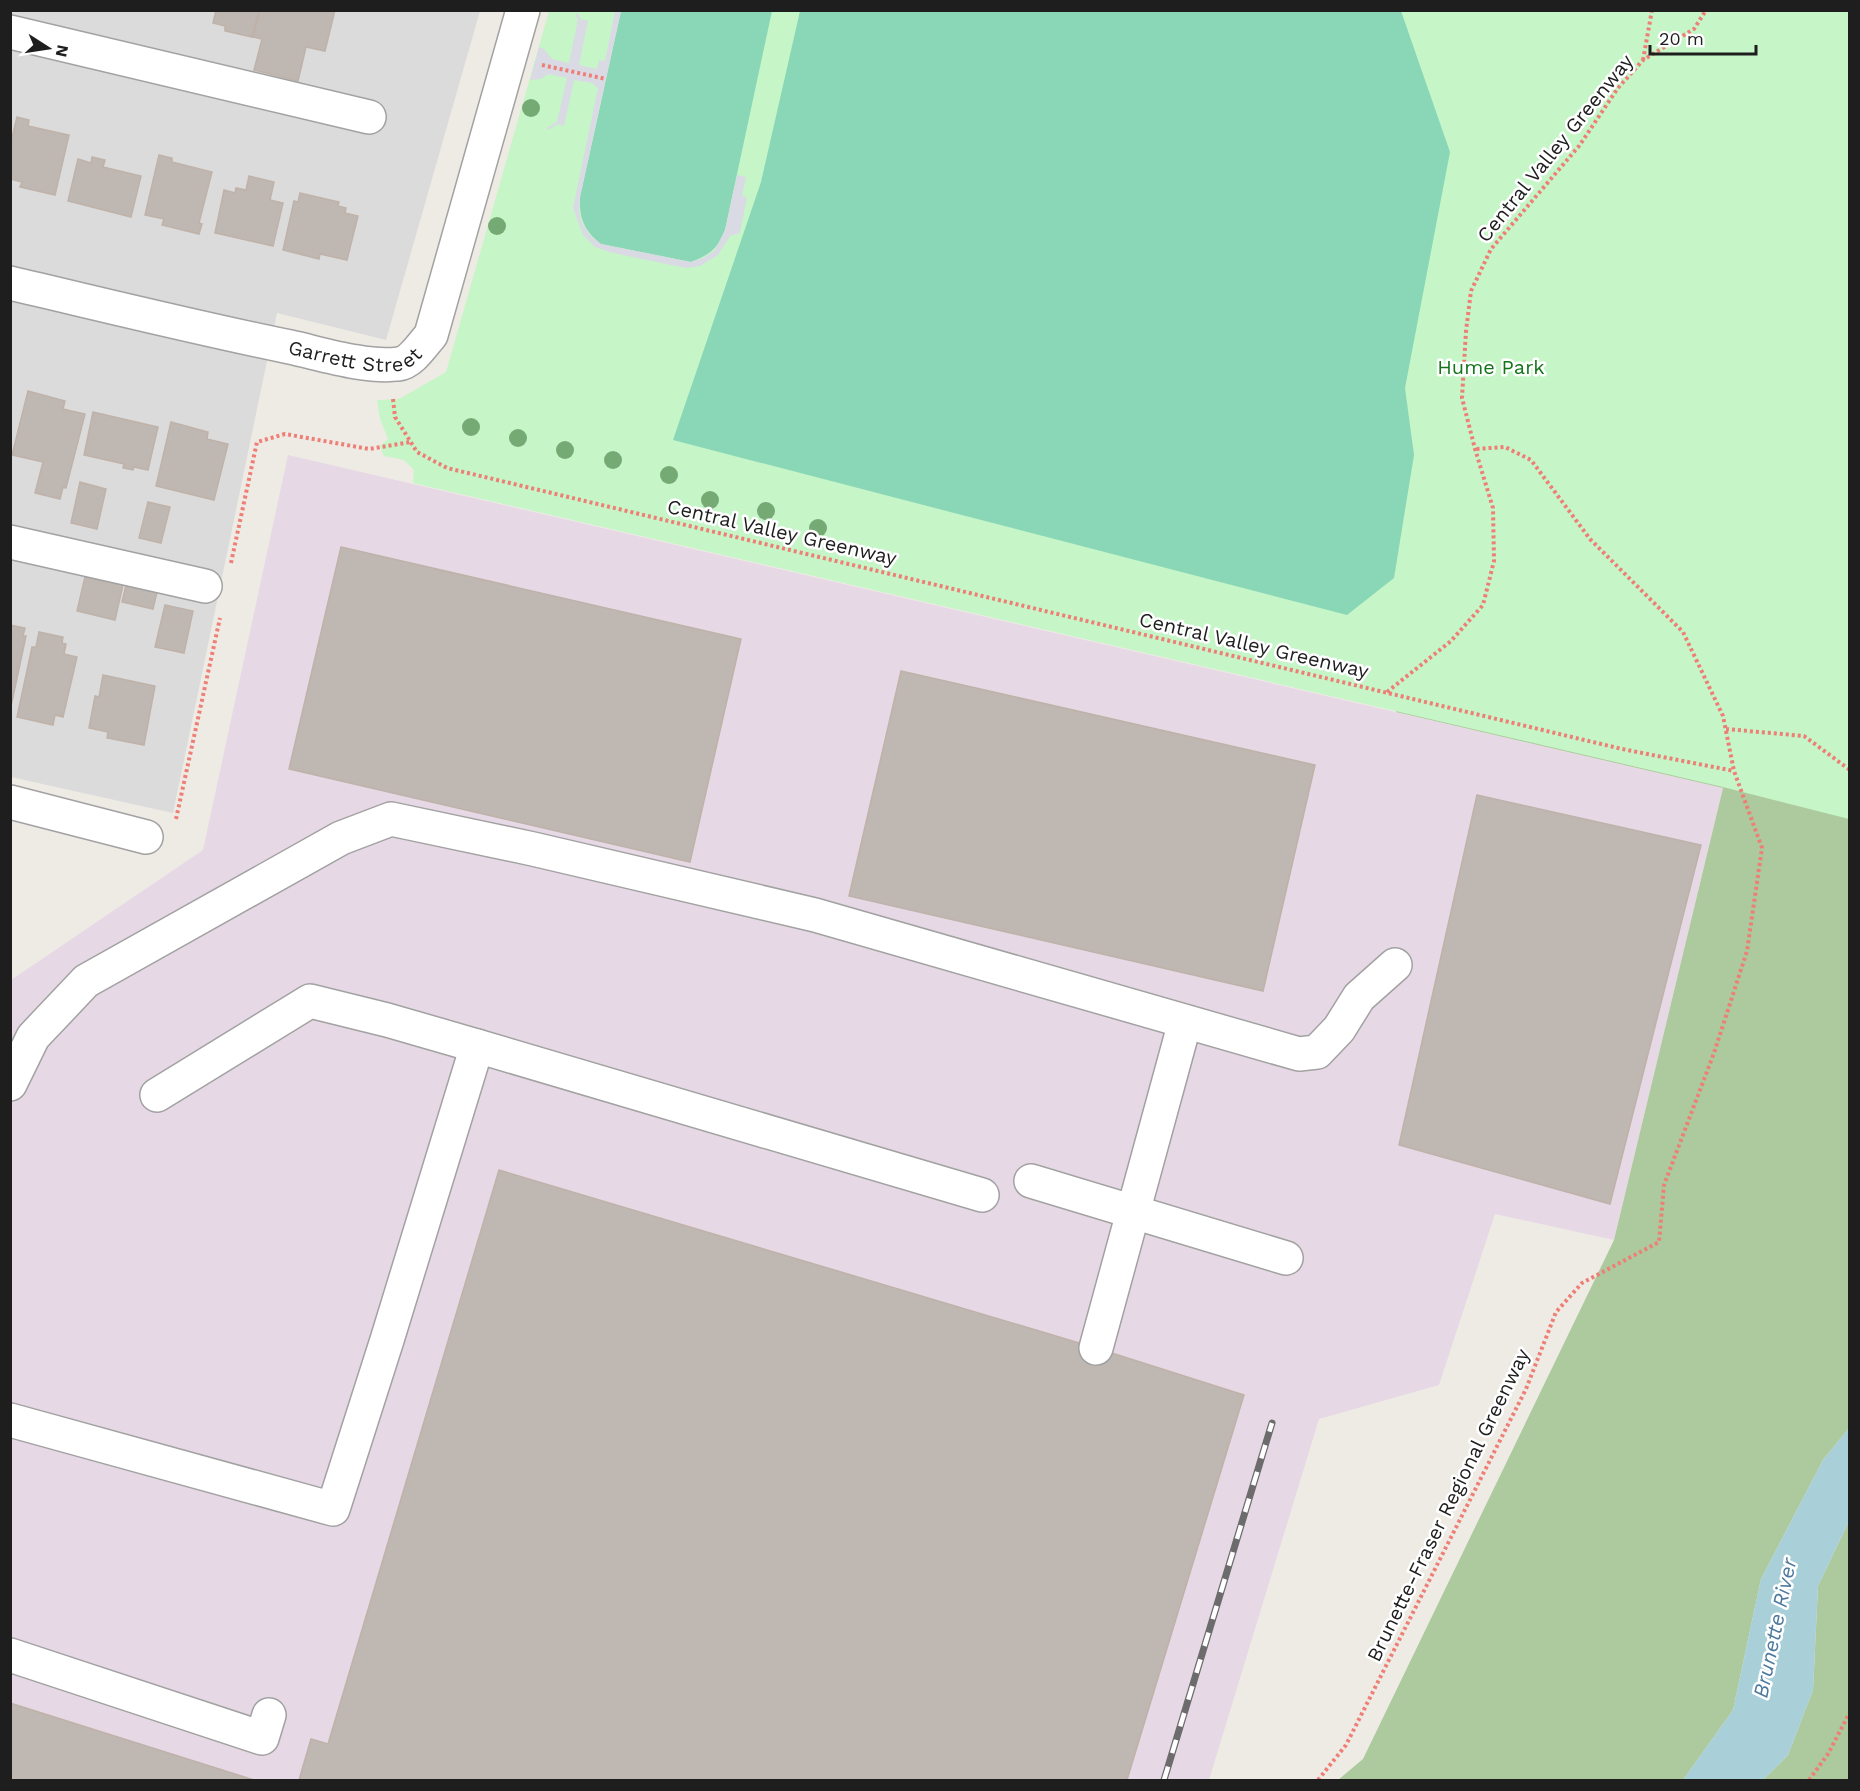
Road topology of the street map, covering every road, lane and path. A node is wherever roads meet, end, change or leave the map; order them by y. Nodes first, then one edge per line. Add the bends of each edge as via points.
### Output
1 (523, 10) edge
2 (1652, 10) edge
3 (1706, 10) edge
4 (10, 32) edge
5 (1643, 60) junction
6 (549, 66) dead end
7 (606, 79) dead end
8 (369, 117) dead end
9 (10, 284) edge
10 (393, 394) dead end
11 (411, 442) junction
12 (1475, 449) junction
13 (10, 542) edge
14 (231, 567) dead end
15 (213, 599) joint
16 (1386, 692) junction
17 (1726, 729) junction
18 (1850, 770) edge
19 (1734, 771) junction
20 (10, 802) edge
21 (146, 837) joint
22 (1395, 965) dead end
23 (1185, 1022) junction
24 (477, 1046) junction
25 (10, 1084) edge
26 (157, 1095) dead end
27 (1031, 1181) dead end
28 (982, 1195) dead end
29 (1133, 1212) junction
30 (1286, 1258) dead end
31 (1096, 1348) dead end
32 (10, 1420) edge
33 (10, 1655) edge
34 (1850, 1712) edge
35 (269, 1715) dead end
36 (1318, 1780) edge
37 (1809, 1780) edge

1 - 9 street, Garrett Street via 431,334 418,351 400,364 375,364 321,354
2 - 5 path
3 - 5 path, Central Valley Greenway via 1694,29
4 - 8 street
5 - 12 path, Central Valley Greenway via 1618,88 1579,146 1491,249 1471,291 1462,398
6 - 7 path
10 - 11 path, Central Valley Greenway via 395,417
11 - 14 path via 369,449 285,434 257,442
11 - 16 path, Central Valley Greenway via 417,452 447,468
12 - 16 path, Central Valley Greenway via 1493,508 1494,561 1484,605 1451,641
12 - 17 path, Brunette-Fraser Regional Greenway via 1505,447 1532,460 1590,539 1683,632
13 - 15 street
15 - 21 path via 172,842
16 - 19 path via 1622,749
17 - 18 path via 1803,736
17 - 19 path, Brunette-Fraser Regional Greenway
19 - 36 path, Brunette-Fraser Regional Greenway via 1762,848 1747,951 1664,1185 1659,1242 1582,1283 1556,1312 1526,1389 1346,1745
20 - 21 street
22 - 23 street via 1359,996 1339,1029 1317,1052 1299,1054
23 - 25 street via 814,915 391,819 340,837 87,981 33,1037
23 - 29 street
24 - 26 street via 310,1001
24 - 28 street
24 - 32 street via 333,1509
27 - 29 street
29 - 30 street
29 - 31 street
33 - 35 street via 88,1671 177,1699 262,1738
34 - 37 path

